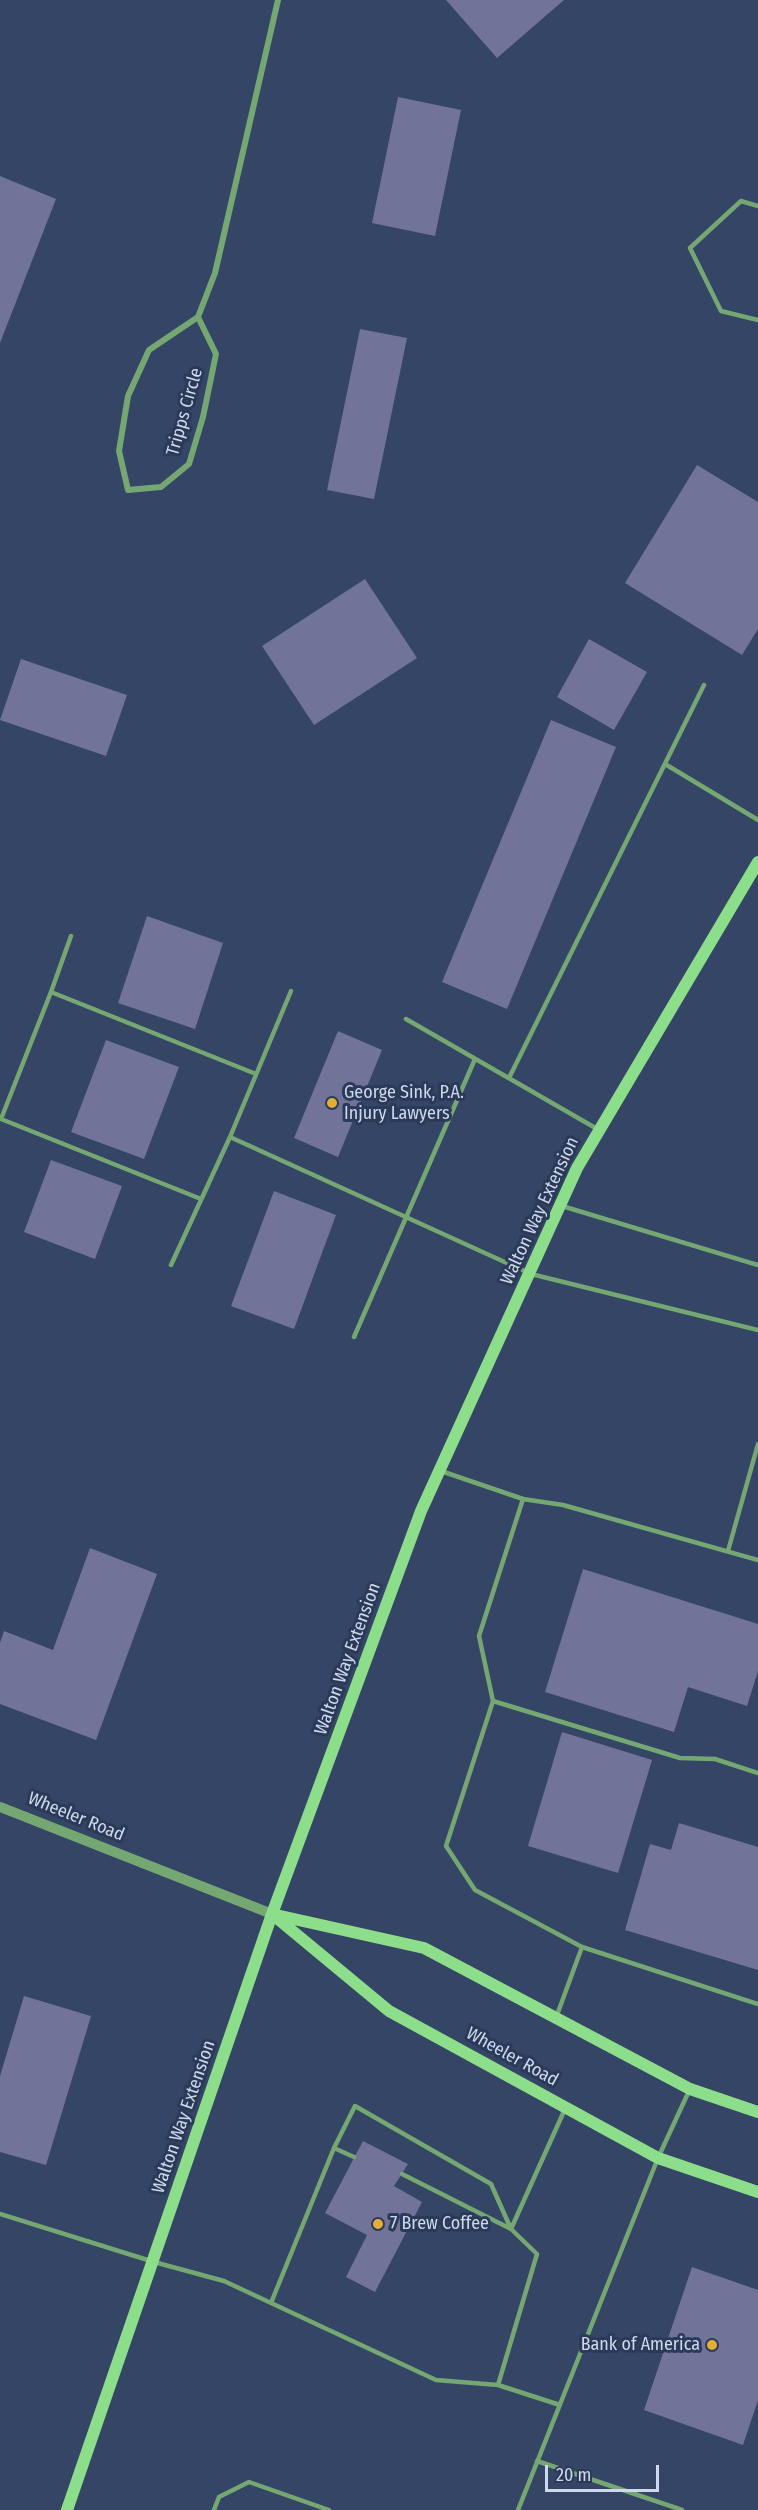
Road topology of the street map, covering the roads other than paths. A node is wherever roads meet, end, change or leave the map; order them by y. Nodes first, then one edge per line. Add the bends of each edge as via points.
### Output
1 (278, 0) edge
2 (758, 206) edge
3 (198, 316) junction
4 (758, 320) edge
5 (704, 685) dead end
6 (665, 764) junction
7 (758, 820) edge
8 (758, 862) edge
9 (71, 936) dead end
10 (291, 991) dead end
11 (51, 992) junction
12 (406, 1019) dead end
13 (475, 1059) junction
14 (256, 1074) junction
15 (509, 1078) junction
16 (1, 1121) edge
17 (599, 1130) junction
18 (230, 1137) junction
19 (201, 1199) junction
20 (560, 1205) junction
21 (408, 1218) junction
22 (758, 1265) edge
23 (171, 1266) dead end
24 (531, 1274) junction
25 (758, 1330) edge
26 (354, 1337) dead end
27 (758, 1444) edge
28 (440, 1471) junction
29 (523, 1499) junction
30 (728, 1551) junction
31 (758, 1560) edge
32 (493, 1701) junction
33 (758, 1773) edge
34 (0, 1807) edge
35 (272, 1914) junction
36 (582, 1947) junction
37 (758, 2004) edge
38 (556, 2018) junction
39 (690, 2089) junction
40 (566, 2107) junction
41 (758, 2112) edge
42 (334, 2148) junction
43 (354, 2157) dead end
44 (658, 2158) junction
45 (402, 2174) dead end
46 (758, 2192) edge
47 (0, 2214) edge
48 (511, 2229) junction
49 (154, 2262) junction
50 (271, 2303) junction
51 (498, 2385) junction
52 (560, 2405) junction
53 (537, 2461) junction
54 (67, 2510) edge
55 (214, 2510) edge
56 (329, 2510) edge
57 (518, 2510) edge
58 (682, 2510) edge

1 - 3 street via 215,273
2 - 4 lane via 741,201 690,248 721,311
3 - 3 street, Tripps Circle via 216,354 189,464 161,487 128,490 119,451 128,396 149,350
5 - 6 lane
6 - 7 lane
6 - 15 lane
8 - 17 main road, Walton Way Extension
9 - 11 lane
10 - 14 lane
11 - 14 lane
11 - 16 lane
12 - 13 lane
13 - 15 lane
13 - 21 lane
14 - 18 lane
15 - 17 lane
16 - 19 lane
17 - 20 main road, Walton Way Extension
18 - 19 lane
18 - 21 lane
19 - 23 lane
20 - 22 lane
20 - 24 main road, Walton Way Extension
21 - 24 lane
21 - 26 lane
24 - 25 lane
24 - 28 main road, Walton Way Extension
27 - 30 lane
28 - 29 lane
28 - 35 main road, Walton Way Extension
29 - 30 lane via 563,1504
29 - 32 lane via 479,1636
30 - 31 lane
32 - 33 lane via 680,1758 715,1759
32 - 36 lane via 446,1846 475,1890
34 - 35 street, Wheeler Road
35 - 38 main road, Wheeler Road via 424,1948
35 - 40 main road, Wheeler Road via 389,2011
35 - 49 main road, Walton Way Extension
36 - 37 lane
36 - 38 lane
38 - 39 main road, Wheeler Road
39 - 41 main road, Wheeler Road
39 - 44 lane
40 - 44 main road, Wheeler Road
40 - 48 lane
42 - 43 lane
42 - 48 lane via 355,2106 490,2184
42 - 50 lane
44 - 46 main road, Wheeler Road
44 - 52 lane
45 - 48 lane
47 - 49 lane
48 - 51 lane via 537,2254
49 - 50 lane via 224,2281
49 - 54 main road, Walton Way Extension
50 - 51 lane via 436,2380
51 - 52 lane
52 - 53 lane
53 - 57 lane
53 - 58 lane
55 - 56 lane via 219,2497 249,2482

